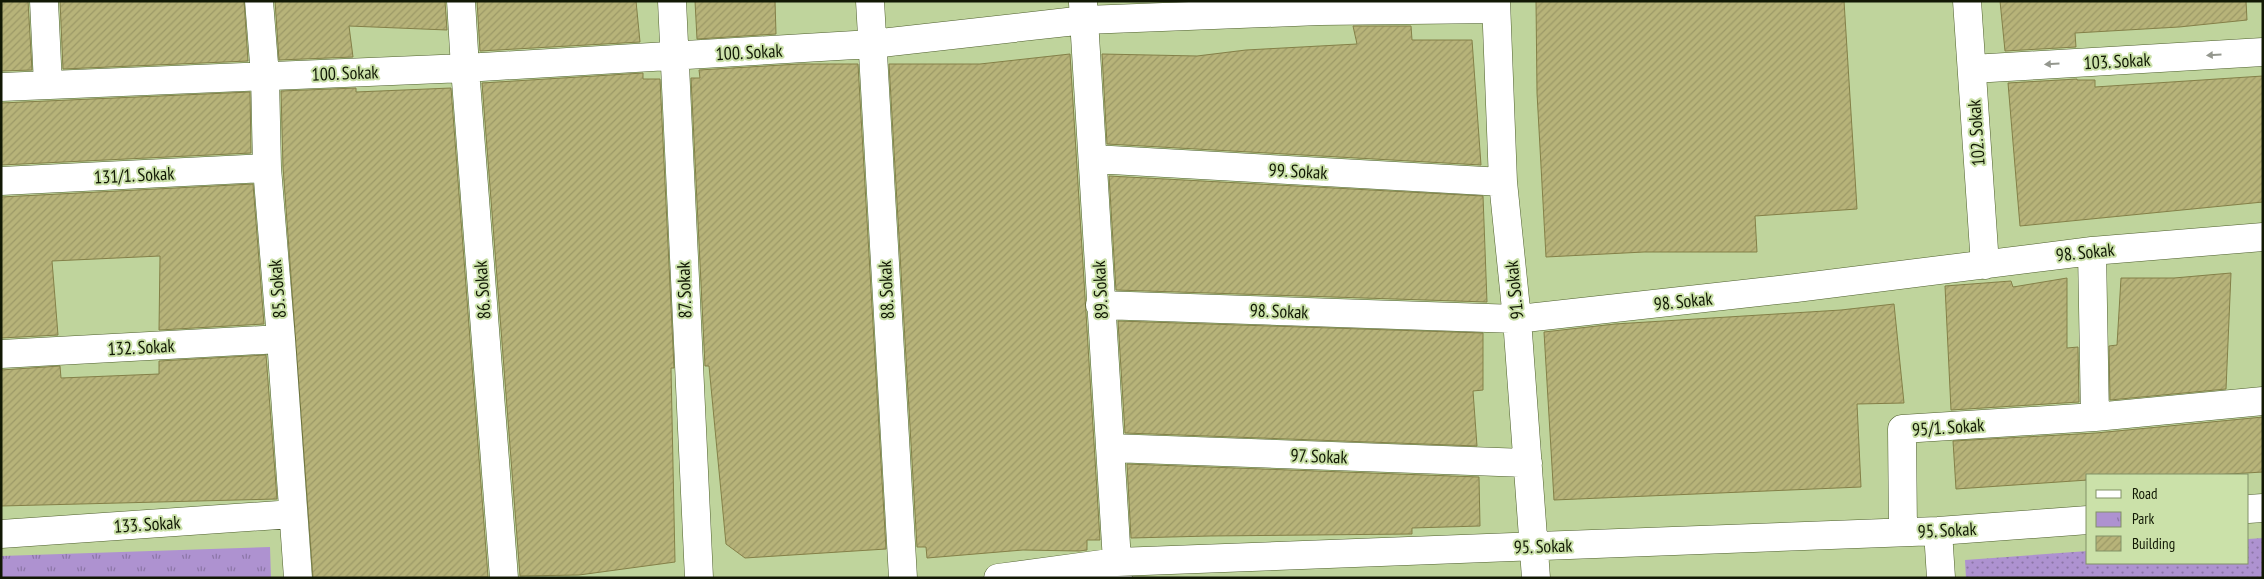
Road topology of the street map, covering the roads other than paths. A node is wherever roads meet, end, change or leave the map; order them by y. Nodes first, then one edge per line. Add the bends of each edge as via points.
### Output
1 (44, 1) edge
2 (259, 1) edge
3 (462, 1) edge
4 (672, 1) edge
5 (870, 1) edge
6 (1967, 1) edge
7 (1496, 5) edge
8 (1320, 6) edge
9 (1084, 11) edge
10 (872, 44) junction
11 (2263, 52) edge
12 (675, 56) junction
13 (465, 68) junction
14 (1972, 69) junction
15 (265, 76) junction
16 (48, 85) junction
17 (1, 87) edge
18 (1093, 159) junction
19 (267, 168) junction
20 (1, 181) edge
21 (1503, 182) junction
22 (2263, 237) edge
23 (2092, 251) junction
24 (1985, 265) junction
25 (1100, 306) junction
26 (1517, 318) junction
27 (281, 339) junction
28 (1, 354) edge
29 (2263, 401) edge
30 (2095, 417) junction
31 (1110, 448) junction
32 (1528, 464) junction
33 (2263, 508) edge
34 (2249, 509) edge
35 (293, 514) junction
36 (2086, 520) edge
37 (1938, 531) junction
38 (1903, 532) junction
39 (1, 534) edge
40 (1535, 547) junction
41 (1332, 566) edge
42 (1117, 570) edge
43 (298, 578) edge
44 (504, 578) edge
45 (699, 578) edge
46 (903, 578) edge
47 (998, 578) edge
48 (1536, 578) edge
49 (1941, 578) edge

1 - 16 street
2 - 15 street, 85. Sokak
3 - 13 street, 86. Sokak
4 - 12 street, 87. Sokak
5 - 10 street, 88. Sokak
6 - 14 street, 102. Sokak
7 - 8 street, 100. Sokak
7 - 21 street, 91. Sokak
8 - 9 street, 100. Sokak
9 - 10 street, 100. Sokak
9 - 18 street, 89. Sokak
10 - 12 street, 100. Sokak
10 - 46 street, 88. Sokak
11 -> 14 street, 103. Sokak
12 - 13 street, 100. Sokak
12 - 45 street, 87. Sokak
13 - 15 street, 100. Sokak
13 - 44 street, 86. Sokak
14 - 24 street, 102. Sokak
15 - 16 street, 100. Sokak
15 - 19 street, 85. Sokak
16 - 17 street, 100. Sokak
18 - 21 street, 99. Sokak
18 - 25 street, 89. Sokak
19 - 20 street, 131/1. Sokak
19 - 27 street, 85. Sokak
21 - 26 street, 91. Sokak
22 - 23 street, 98. Sokak
23 - 24 street, 98. Sokak
23 - 30 street
24 - 26 street, 98. Sokak via 1787,290
25 - 26 street, 98. Sokak
25 - 31 street, 89. Sokak
26 - 32 street, 91. Sokak
27 - 28 street, 132. Sokak
27 - 35 street, 85. Sokak
29 - 30 street, 95/1. Sokak
30 - 38 street, 95/1. Sokak via 1902,429
31 - 32 street, 97. Sokak
31 - 42 street, 89. Sokak
32 - 40 street, 91. Sokak
33 - 34 street
35 - 39 street, 133. Sokak
35 - 43 street, 85. Sokak
36 - 37 street, 95. Sokak
37 - 38 street, 95. Sokak
37 - 49 street
38 - 40 street, 95. Sokak
40 - 41 street, 95. Sokak
40 - 48 street, 91. Sokak
41 - 42 street, 95. Sokak
42 - 47 street, 95. Sokak

